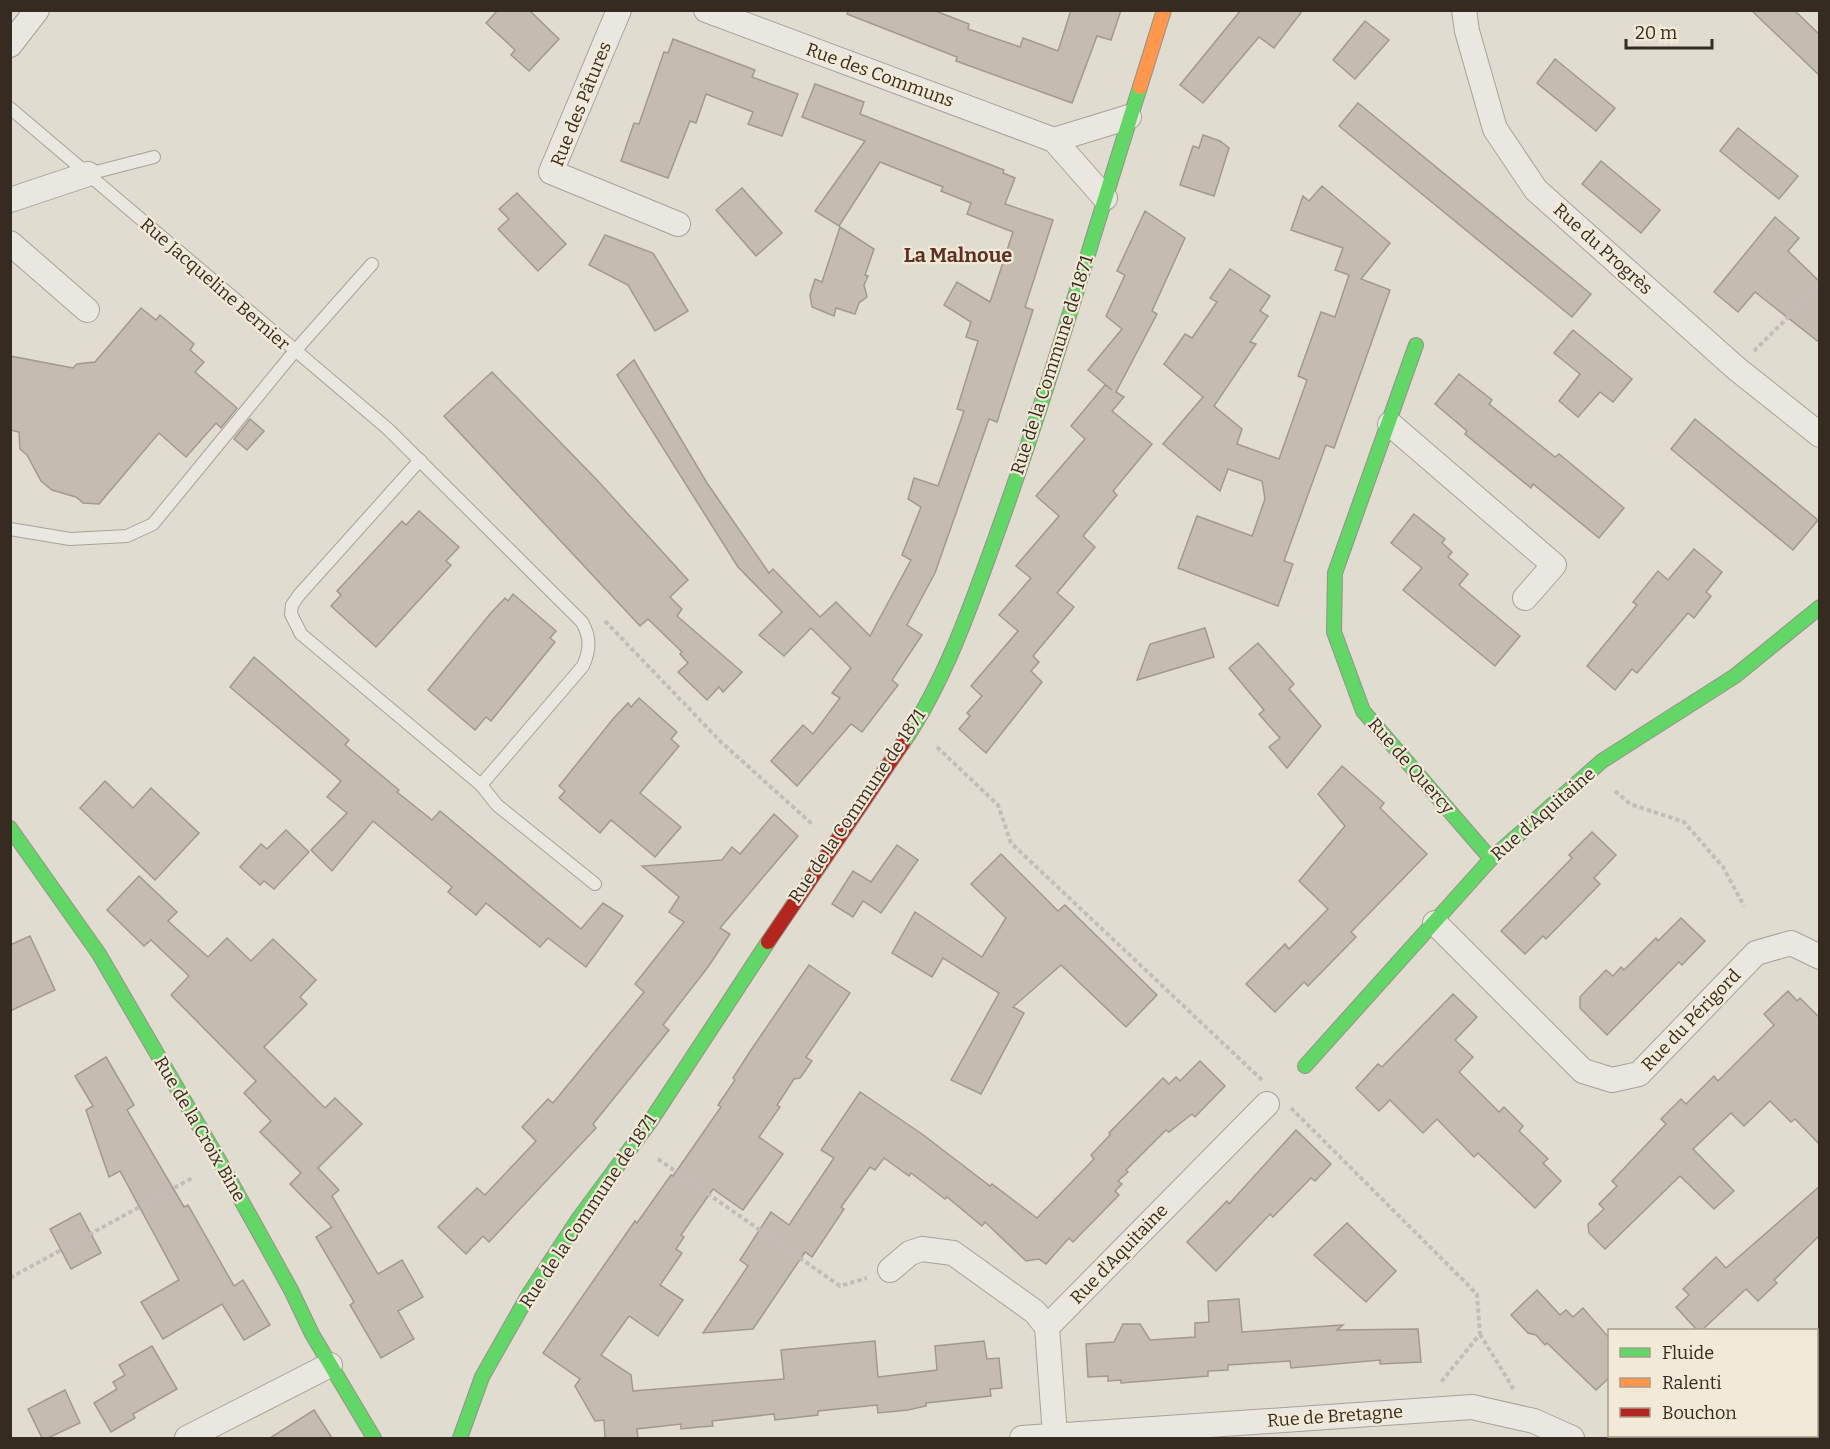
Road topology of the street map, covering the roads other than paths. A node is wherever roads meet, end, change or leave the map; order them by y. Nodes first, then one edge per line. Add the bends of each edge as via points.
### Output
1 (37, 10) edge
2 (619, 10) edge
3 (706, 10) edge
4 (1164, 10) edge
5 (1464, 10) edge
6 (10, 45) edge
7 (10, 108) edge
8 (1129, 117) junction
9 (1054, 140) junction
10 (154, 157) dead end
11 (88, 174) junction
12 (1105, 198) junction
13 (10, 200) edge
14 (678, 225) dead end
15 (10, 243) edge
16 (372, 264) dead end
17 (87, 310) dead end
18 (1416, 345) dead end
19 (294, 352) junction
20 (1390, 424) junction
21 (1820, 435) edge
22 (420, 460) junction
23 (10, 529) edge
24 (1525, 598) dead end
25 (1820, 607) edge
26 (481, 785) junction
27 (10, 828) edge
28 (1491, 859) junction
29 (595, 884) dead end
30 (1435, 923) junction
31 (1820, 957) edge
32 (1305, 1066) dead end
33 (1274, 1097) road end
34 (890, 1270) road end
35 (1047, 1327) junction
36 (330, 1365) junction
37 (1055, 1435) junction
38 (187, 1438) edge
39 (374, 1438) edge
40 (460, 1438) edge
41 (1022, 1438) edge
42 (1572, 1438) edge

1 - 6 street
2 - 14 street, Rue des Pâtures via 551,172
3 - 9 street, Rue des Communs
4 - 8 street, Rue de la Commune de 1871
5 - 21 street, Rue du Progrès via 1495,129 1536,190 1737,369
7 - 11 lane, Rue Jacqueline Bernier
8 - 9 street
8 - 12 street, Rue de la Commune de 1871
9 - 12 street, Rue des Communs
10 - 11 lane
11 - 13 street
11 - 19 lane, Rue Jacqueline Bernier
12 - 40 street, Rue de la Commune de 1871 via 1015,482 965,621 915,725 821,860 650,1122 573,1227 491,1357 474,1393
15 - 17 street
16 - 19 lane
18 - 20 street, Rue de Quercy
19 - 22 lane, Rue Jacqueline Bernier
19 - 23 lane via 153,524 127,536 70,539
20 - 24 street via 1554,565
20 - 28 street, Rue de Quercy via 1335,573 1334,632 1363,711
22 - 26 lane, Rue Jacqueline Bernier via 582,622 590,642 583,666
22 - 26 lane via 299,595 291,614 301,634
25 - 28 street, Rue d'Aquitaine via 1735,676 1602,761
26 - 29 lane via 497,805
27 - 36 street, Rue de la Croix Bine via 99,954 220,1162
28 - 30 street, Rue d'Aquitaine
30 - 31 street, Rue du Périgord via 1584,1071 1612,1080 1639,1074 1755,953 1791,943
30 - 32 street, Rue d'Aquitaine
33 - 35 street, Rue d'Aquitaine
34 - 35 street via 921,1249 953,1253 1035,1312
35 - 37 street
36 - 38 street
36 - 39 street, Rue de la Croix Bine
37 - 41 street, Rue de Bretagne
37 - 42 street, Rue de Bretagne via 1472,1407 1534,1421

